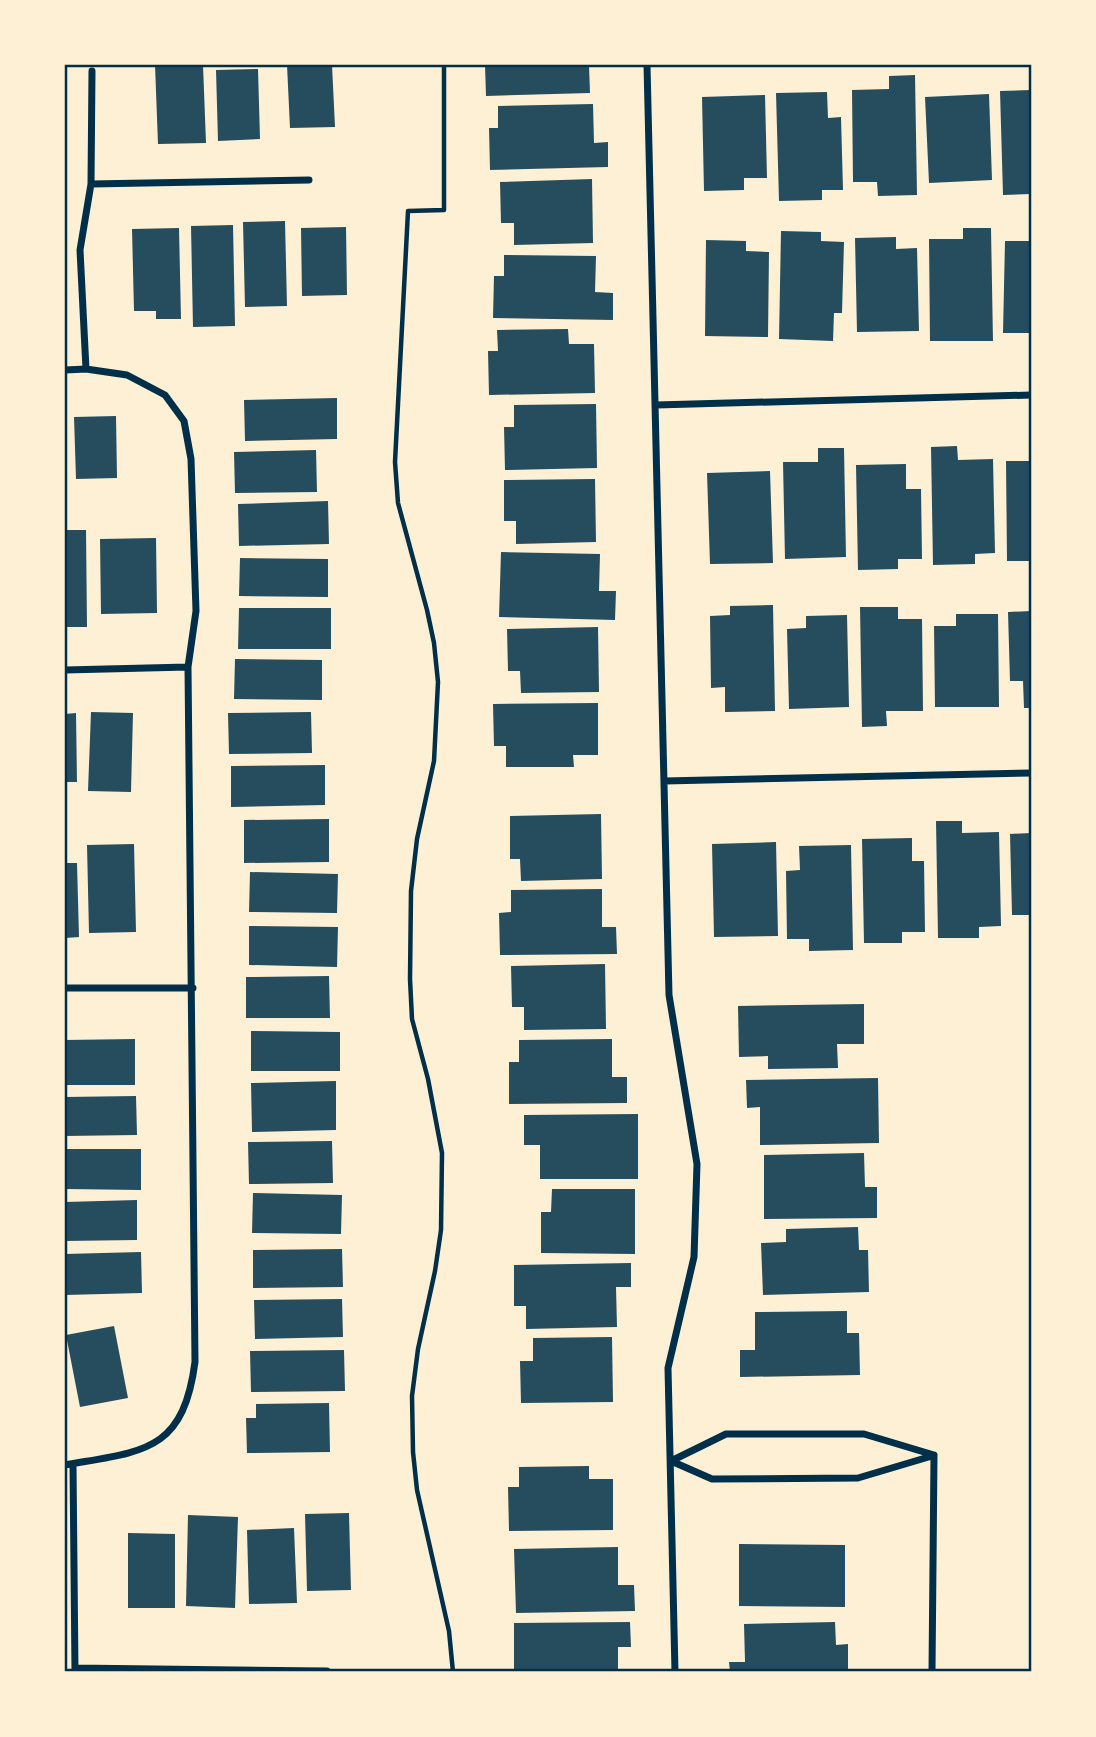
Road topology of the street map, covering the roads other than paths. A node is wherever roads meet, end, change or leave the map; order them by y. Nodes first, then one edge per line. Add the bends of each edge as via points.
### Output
1 (647, 65) edge
2 (92, 71) dead end
3 (309, 180) dead end
4 (91, 184) junction
5 (86, 369) junction
6 (65, 370) edge
7 (1031, 396) edge
8 (656, 405) junction
9 (188, 667) junction
10 (65, 670) edge
11 (1031, 774) edge
12 (664, 781) junction
13 (65, 988) edge
14 (193, 988) junction
15 (934, 1455) junction
16 (671, 1461) junction
17 (69, 1464) edge
18 (75, 1670) edge
19 (327, 1671) edge
20 (675, 1672) edge
21 (933, 1672) edge

1 - 8 street
2 - 4 street
3 - 4 street
4 - 5 street via 80,250
5 - 6 street
5 - 9 street via 127,375 165,395 184,421 191,459 196,611
7 - 8 street
8 - 12 street
9 - 10 street
9 - 14 street
11 - 12 street
12 - 16 street via 669,995 697,1164 695,1257 668,1368
13 - 14 street
14 - 17 street via 195,1362 191,1392 178,1423 159,1442
15 - 16 street via 858,1478 712,1479
15 - 16 street via 864,1434 726,1434
15 - 21 street
16 - 20 street
17 - 18 street
18 - 19 street

